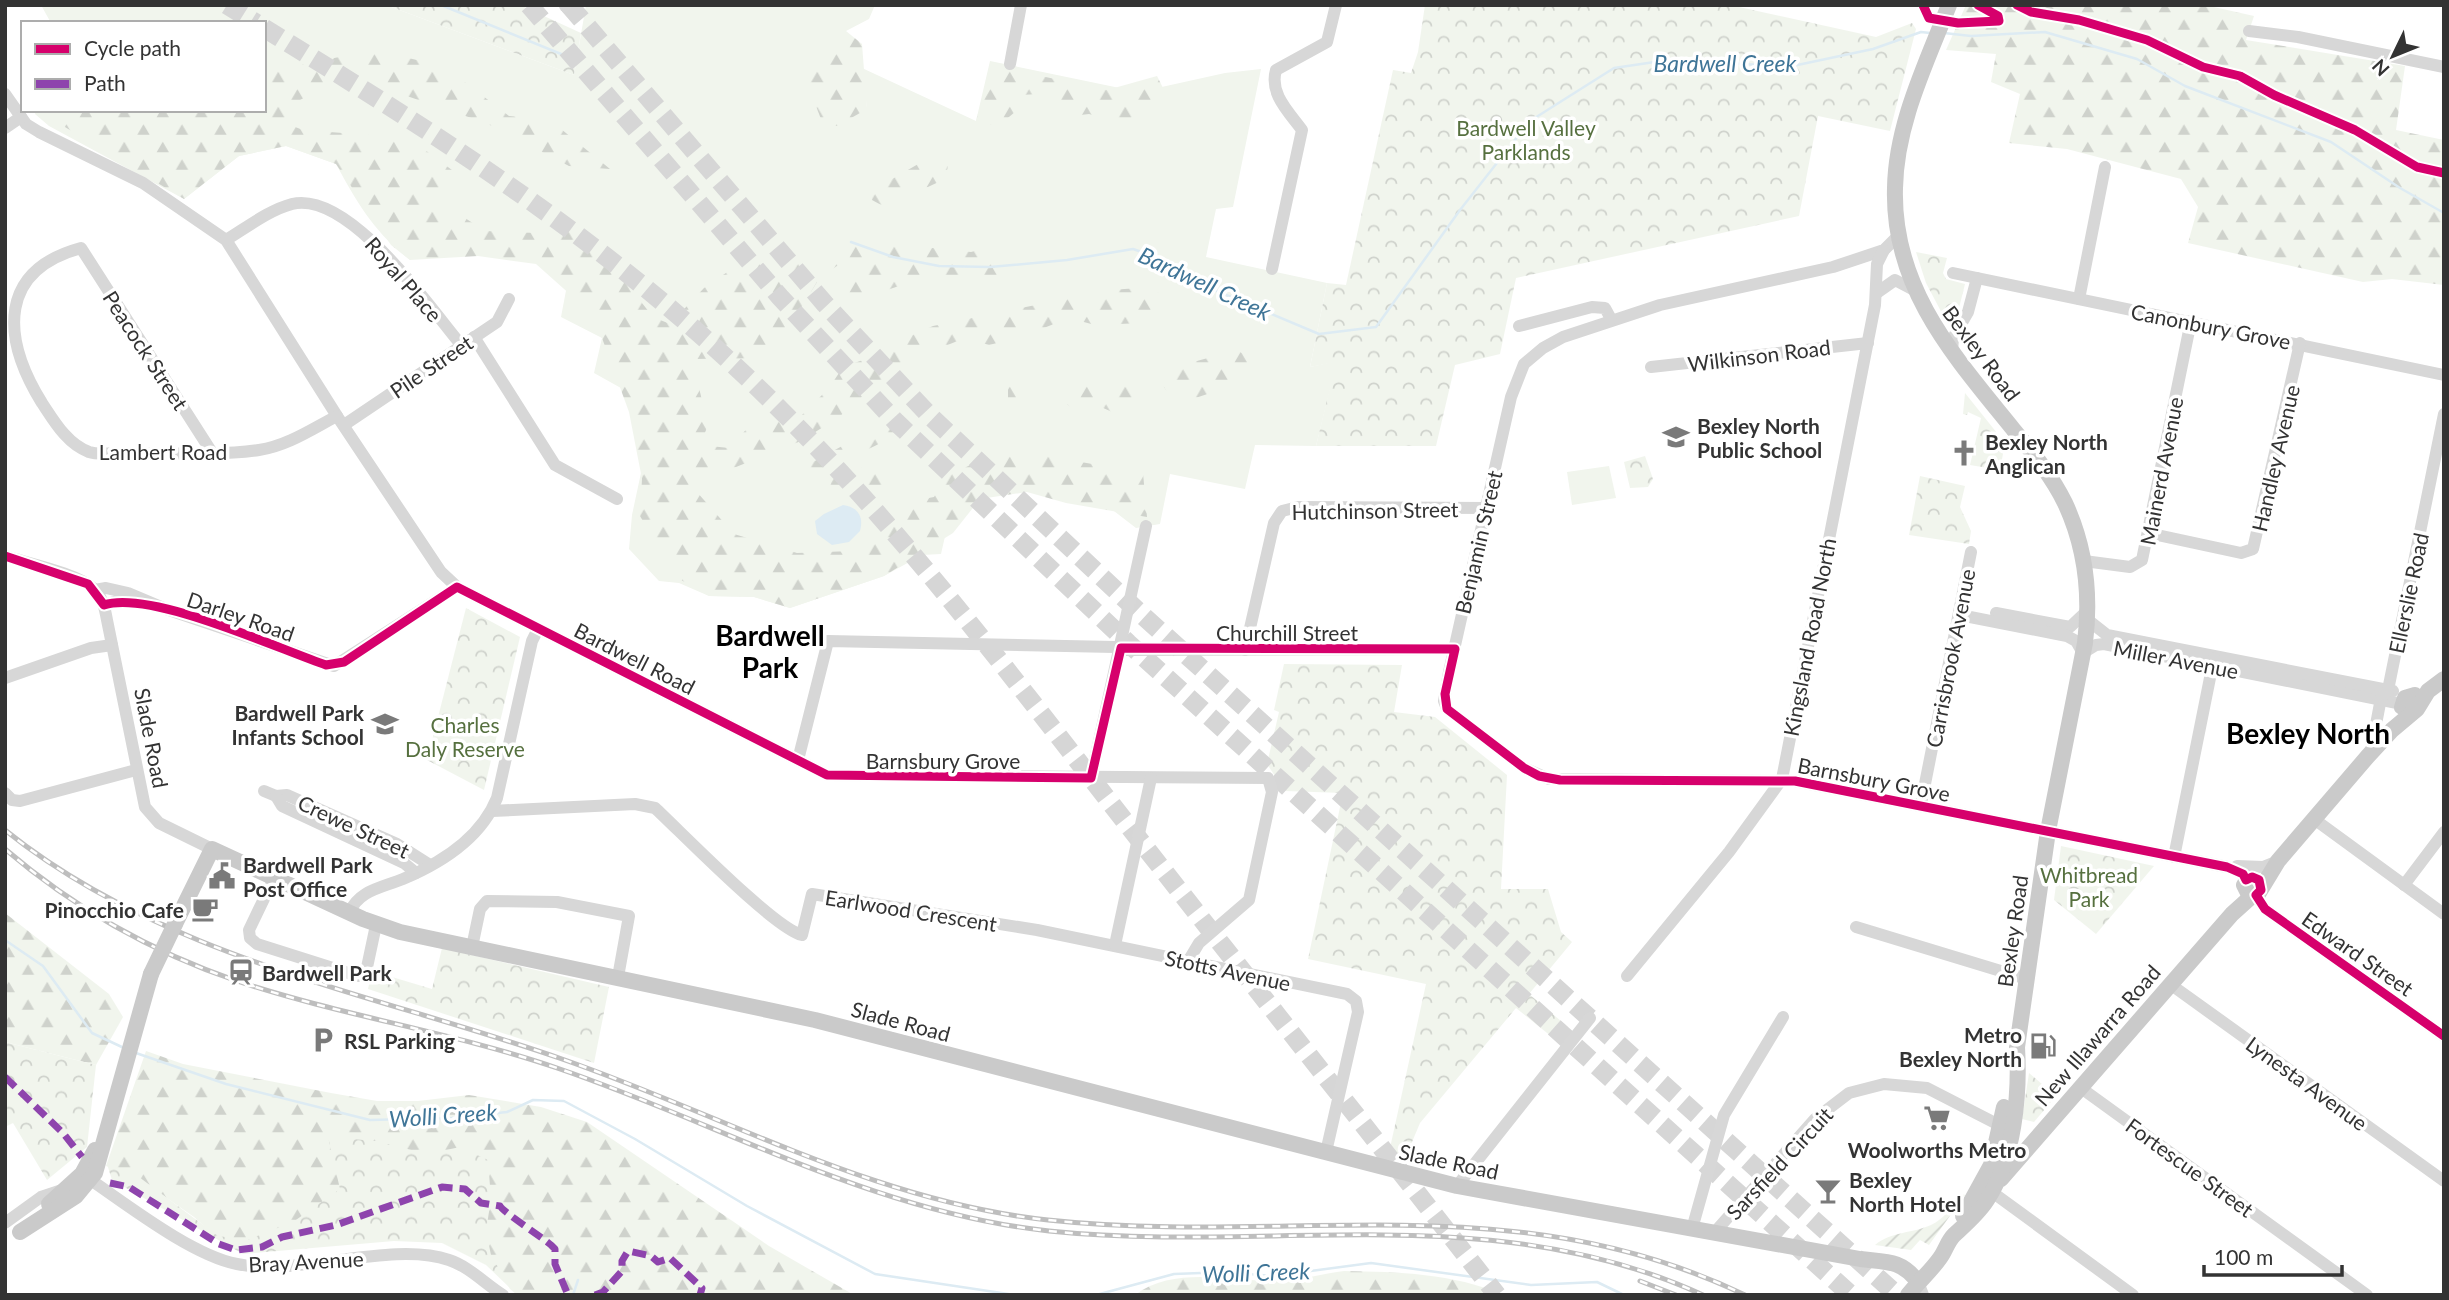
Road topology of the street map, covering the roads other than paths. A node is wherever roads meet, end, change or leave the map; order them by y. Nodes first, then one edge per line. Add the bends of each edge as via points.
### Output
1 (1021, 5) edge
2 (1336, 5) edge
3 (1949, 5) edge
4 (2249, 31) dead end
5 (1010, 64) dead end
6 (2444, 67) edge
7 (5, 93) edge
8 (13, 113) edge
9 (5, 128) edge
10 (2105, 167) dead end
11 (1898, 236) junction
12 (226, 240) junction
13 (80, 248) joint
14 (1884, 250) junction
15 (1833, 267) junction
16 (1272, 269) dead end
17 (1953, 272) dead end
18 (1878, 275) junction
19 (1977, 278) junction
20 (1914, 290) junction
21 (1878, 292) junction
22 (509, 299) dead end
23 (2079, 299) junction
24 (1611, 318) junction
25 (1929, 320) junction
26 (2191, 321) junction
27 (1959, 325) junction
28 (1519, 326) dead end
29 (474, 337) junction
30 (1868, 343) junction
31 (2300, 343) junction
32 (462, 346) junction
33 (1952, 353) junction
34 (1651, 367) dead end
35 (2444, 375) edge
36 (2444, 414) edge
37 (340, 421) junction
38 (211, 451) junction
39 (617, 499) dead end
40 (1486, 508) junction
41 (1146, 526) dead end
42 (2148, 533) junction
43 (1971, 552) dead end
44 (5, 556) edge
45 (2084, 561) junction
46 (457, 587) junction
47 (95, 590) junction
48 (104, 605) junction
49 (166, 609) junction
50 (1961, 611) junction
51 (2088, 615) junction
52 (538, 629) junction
53 (112, 645) junction
54 (1121, 648) junction
55 (1455, 649) junction
56 (1245, 650) junction
57 (2083, 653) junction
58 (2214, 661) junction
59 (2444, 670) edge
60 (5, 678) edge
61 (2444, 679) edge
62 (2385, 694) junction
63 (2409, 703) junction
64 (1447, 709) joint
65 (2368, 756) junction
66 (798, 760) junction
67 (136, 770) junction
68 (1091, 778) junction
69 (1152, 778) junction
70 (1782, 779) junction
71 (5, 793) edge
72 (1921, 804) junction
73 (492, 811) junction
74 (2314, 819) junction
75 (2048, 831) junction
76 (2444, 832) edge
77 (212, 849) junction
78 (2174, 857) junction
79 (2278, 860) junction
80 (430, 865) junction
81 (2232, 866) junction
82 (416, 873) junction
83 (274, 878) junction
84 (2404, 885) junction
85 (2254, 889) junction
86 (349, 913) junction
87 (2444, 914) edge
88 (376, 925) junction
89 (1856, 927) dead end
90 (1115, 945) junction
91 (472, 947) junction
92 (1187, 963) junction
93 (1627, 976) dead end
94 (618, 977) junction
95 (2027, 979) junction
96 (2170, 984) junction
97 (1783, 1017) dead end
98 (1590, 1018) dead end
99 (2444, 1036) edge
100 (2081, 1088) junction
101 (2050, 1120) junction
102 (2009, 1132) junction
103 (1326, 1153) junction
104 (87, 1177) junction
105 (2444, 1181) edge
106 (1457, 1186) junction
107 (1994, 1189) junction
108 (29, 1214) junction
109 (5, 1223) edge
110 (1692, 1229) junction
111 (20, 1232) junction
112 (1715, 1232) junction
113 (1951, 1239) junction
114 (5, 1243) edge
115 (1911, 1289) edge
116 (503, 1295) edge
117 (2133, 1295) edge
118 (2367, 1295) edge

1 - 5 street
2 - 16 street via 1327,42 1276,70 1273,79 1277,96 1302,130
3 - 11 main road, Bexley Road via 1898,153
4 - 6 street
7 - 8 street, Bardwell Road
8 - 9 street
8 - 12 street, Bardwell Road via 71,150 144,183
10 - 23 street
11 - 14 street
11 - 20 main road, Bexley Road
12 - 32 street, Royal Place via 292,204 306,203 334,213 381,249
12 - 37 street, Bardwell Road
13 - 38 street, Peacock Street
13 - 38 street, Lambert Road via 37,263 13,283 6,321 23,374 63,435 90,452
14 - 15 street
14 - 18 street, Kingsland Road North via 1877,264
15 - 18 street via 1866,265
15 - 24 street
17 - 19 street, Canonbury Grove
18 - 21 street, Kingsland Road North
19 - 23 street, Canonbury Grove
19 - 27 street via 1968,312
20 - 21 street via 1895,280
20 - 25 main road, Bexley Road
21 - 30 street, Kingsland Road North
22 - 29 street, Pile Street via 497,321
23 - 26 street, Canonbury Grove
24 - 28 street via 1605,308 1592,307
24 - 40 street, Benjamin Street via 1549,344 1529,359 1517,376
25 - 27 street via 1942,326
25 - 33 main road, Bexley Road
26 - 31 street, Canonbury Grove
26 - 42 street, Mainerd Avenue
27 - 33 street via 1951,342
29 - 32 street, Pile Street
29 - 39 street via 555,465
30 - 34 street, Wilkinson Road
30 - 70 street, Kingsland Road North
31 - 35 street, Canonbury Grove
31 - 42 street, Handley Avenue via 2253,549 2241,553
32 - 37 street, Pile Street
33 - 45 main road, Bexley Road via 2053,481 2074,524
36 - 62 street, Ellerslie Road
37 - 38 street, Lambert Road via 260,450
37 - 46 street, Bardwell Road via 441,572
40 - 55 street, Benjamin Street
40 - 56 street, Hutchinson Street via 1298,507 1282,511 1274,523
41 - 54 street
42 - 45 street, Mainerd Avenue via 2142,560 2134,567
43 - 50 street, Carrisbrook Avenue
44 - 47 street, Darley Road
45 - 51 main road, Bexley Road
46 - 49 street, Darley Road via 334,666
46 - 52 street, Bardwell Road
47 - 48 street
47 - 49 street, Darley Road via 128,593
48 - 49 street, Darley Road via 121,600
48 - 53 street, Slade Road
50 - 51 street via 2070,627
50 - 57 street, Miller Avenue via 2067,636
50 - 72 street, Carrisbrook Avenue
51 - 57 main road, Bexley Road
51 - 58 street, Miller Avenue via 2106,635
52 - 66 street, Bardwell Road
52 - 73 street
53 - 60 street
53 - 67 street, Slade Road
54 - 56 street, Churchill Street
54 - 66 street, Churchill Street via 828,641
54 - 68 street
55 - 56 street, Churchill Street
55 - 64 street, Benjamin Street via 1445,694
57 - 58 street, Miller Avenue via 2104,644
57 - 75 main road, Bexley Road
58 - 62 street, Miller Avenue
58 - 78 street
59 - 63 main road, New Illawarra Road
61 - 63 main road, New Illawarra Road
62 - 63 street, Miller Avenue
62 - 65 street, Ellerslie Road
63 - 65 main road, New Illawarra Road
64 - 70 street, Barnsbury Grove via 1524,768 1549,779
65 - 74 main road, New Illawarra Road
66 - 68 street, Barnsbury Grove via 834,776
67 - 71 street via 20,801
67 - 77 street, Slade Road via 150,816
68 - 69 street, Barnsbury Grove
69 - 90 street
69 - 92 street, Barnsbury Grove via 1259,777 1268,778 1271,784 1249,900 1199,943
70 - 72 street, Barnsbury Grove
70 - 93 street, Kingsland Road North
72 - 75 street, Barnsbury Grove
73 - 80 street via 467,840
73 - 90 street, Earlwood Crescent via 635,804 655,808 768,913 802,935 812,894
74 - 79 main road, New Illawarra Road
74 - 84 street
75 - 78 street, Barnsbury Grove
75 - 95 main road, Bexley Road
76 - 84 street
77 - 83 main road, Slade Road
77 - 104 main road, bridge via 151,974
78 - 81 street, Barnsbury Grove
79 - 81 street via 2263,867
79 - 85 main road, New Illawarra Road
80 - 82 street
80 - 82 street, Crewe Street via 373,833 287,795 270,794 282,806 404,863
81 - 85 street, Barnsbury Grove
82 - 86 street via 362,895
83 - 86 main road, Slade Road
83 - 88 street via 249,930 257,944 358,976 366,972
84 - 87 street
85 - 96 main road, New Illawarra Road
85 - 99 street, Edward Street
86 - 88 main road, Slade Road
88 - 91 main road, Slade Road
89 - 95 street
90 - 92 street, Stotts Avenue
91 - 94 main road, Slade Road
91 - 94 street via 480,909 487,901 557,902 629,916
92 - 103 street, Stotts Avenue via 1347,994 1356,1001 1358,1012
94 - 103 main road, Slade Road via 815,1020
95 - 102 main road, Bexley Road via 2009,1071
96 - 100 main road, New Illawarra Road
96 - 105 street, Lynesta Avenue
97 - 110 street via 1724,1115
98 - 106 street
100 - 101 main road, New Illawarra Road
100 - 118 street, Fortescue Street
101 - 102 main road via 2035,1132
101 - 107 main road, New Illawarra Road
102 - 107 main road, Bexley Road
102 - 112 street, Sarsfield Circuit via 1927,1088 1884,1084 1849,1093 1815,1119
102 - 113 main road, Bexley Road
103 - 106 main road, Slade Road
104 - 108 main road
104 - 111 main road via 68,1202
104 - 116 street, Bray Avenue via 226,1262 268,1265 419,1255 460,1265
106 - 110 main road, Slade Road
107 - 113 main road, Bexley Road via 1966,1227
107 - 117 street
108 - 109 street
108 - 111 main road
110 - 112 main road, Slade Road
111 - 114 main road
112 - 115 main road, Slade Road via 1871,1260 1895,1273
113 - 115 main road, Bexley Road via 1942,1256

